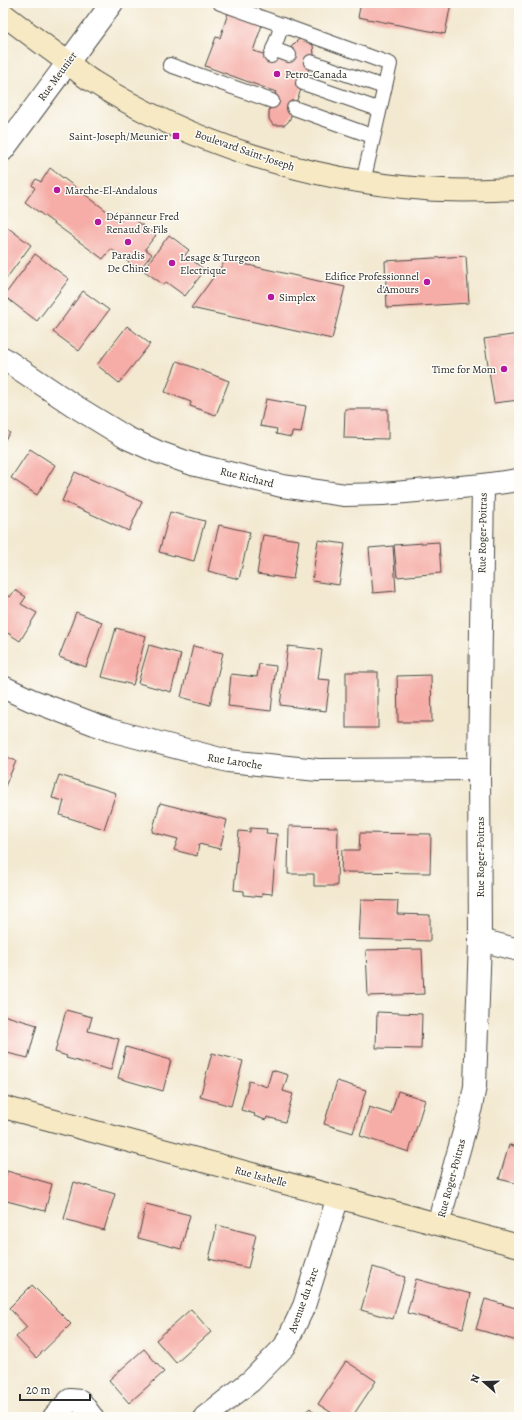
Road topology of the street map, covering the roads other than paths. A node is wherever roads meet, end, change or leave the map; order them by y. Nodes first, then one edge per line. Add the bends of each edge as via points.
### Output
1 (112, 3) edge
2 (220, 3) edge
3 (3, 14) edge
4 (282, 25) junction
5 (289, 55) dead end
6 (68, 62) junction
7 (311, 62) dead end
8 (170, 65) dead end
9 (303, 84) dead end
10 (384, 87) junction
11 (272, 101) dead end
12 (294, 108) dead end
13 (378, 110) junction
14 (372, 136) junction
15 (3, 150) edge
16 (363, 182) junction
17 (519, 189) edge
18 (3, 358) edge
19 (519, 480) edge
20 (483, 485) junction
21 (3, 687) edge
22 (480, 769) junction
23 (480, 940) junction
24 (519, 950) edge
25 (3, 1107) edge
26 (338, 1197) junction
27 (438, 1224) junction
28 (519, 1246) edge
29 (54, 1417) edge
30 (92, 1417) edge
31 (205, 1417) edge

1 - 6 street, Rue Meunier
2 - 4 lane
3 - 6 main road, Boulevard Saint-Joseph
4 - 5 lane via 272,52
4 - 10 lane via 390,64
6 - 15 street, Rue Meunier
6 - 16 main road, Boulevard Saint-Joseph via 98,85 193,133 293,168
7 - 10 lane
8 - 11 lane via 258,91
9 - 13 lane
10 - 13 lane
12 - 14 lane
13 - 14 lane
14 - 16 lane
16 - 17 main road, Boulevard Saint-Joseph via 426,190
18 - 20 street, Rue Richard via 127,438 192,464 282,486 345,495
19 - 20 street, Rue Richard
20 - 22 street, Rue Roger-Poitras
21 - 22 street, Rue Laroche via 44,706 110,730 228,761 318,770
22 - 23 street, Rue Roger-Poitras
23 - 24 street
23 - 27 street, Rue Roger-Poitras via 475,1086
25 - 26 main road, Rue Isabelle
26 - 27 main road, Rue Isabelle
26 - 31 street, Avenue du Parc via 304,1306 285,1346 251,1381
27 - 28 main road, Rue Isabelle
29 - 30 street via 70,1400 80,1402

